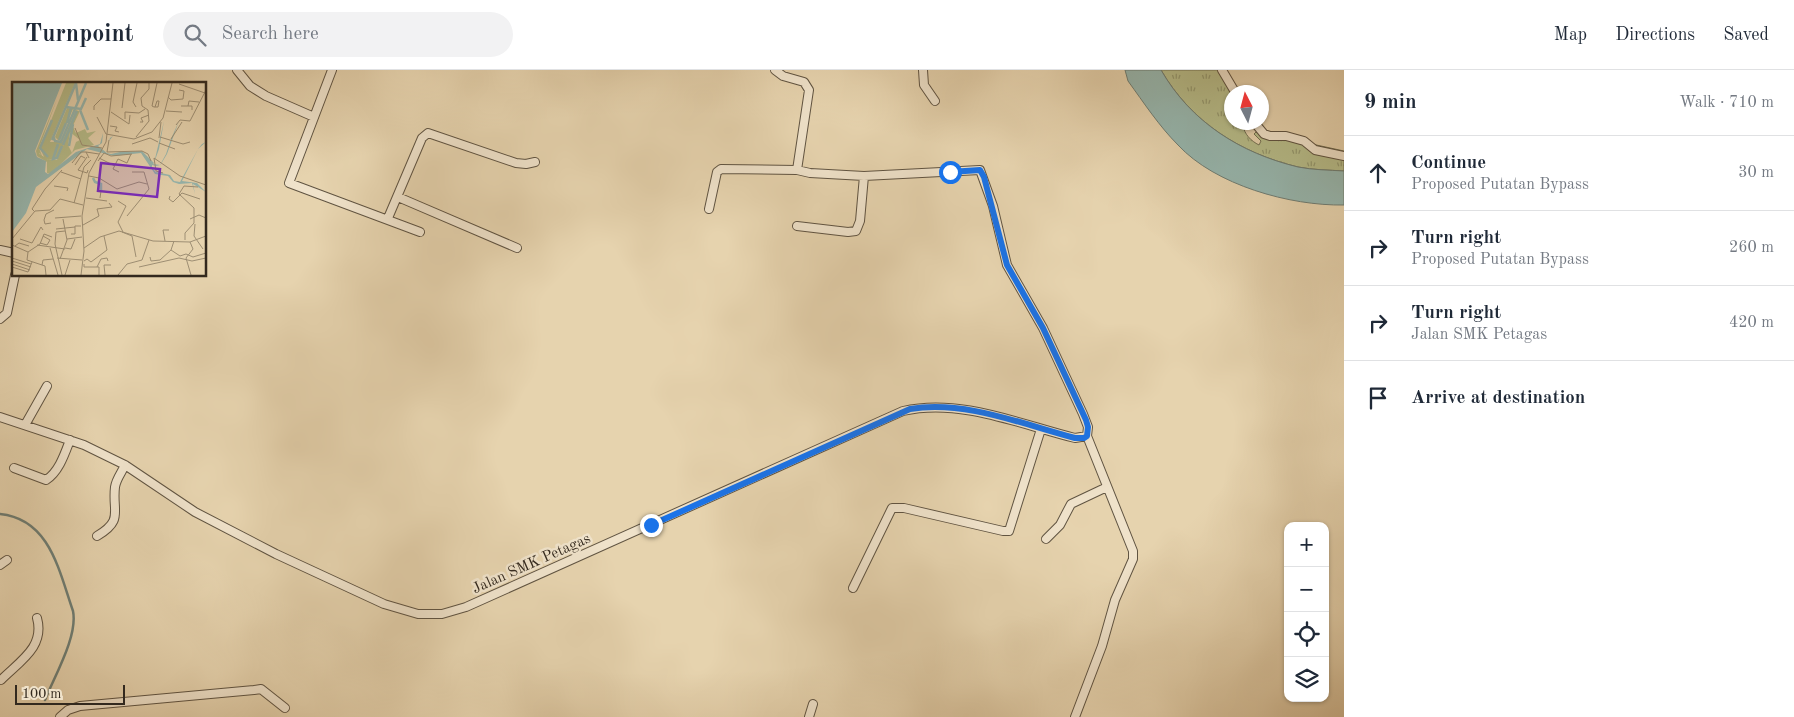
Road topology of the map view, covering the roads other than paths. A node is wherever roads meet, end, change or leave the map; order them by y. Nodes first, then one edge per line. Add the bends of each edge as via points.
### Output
1 (332, 70) edge
2 (775, 70) edge
3 (923, 70) edge
4 (1222, 70) edge
5 (240, 73) edge
6 (1231, 85) edge
7 (935, 101) dead end
8 (314, 117) junction
9 (1261, 130) edge
10 (1344, 156) edge
11 (535, 162) dead end
12 (797, 170) junction
13 (864, 176) junction
14 (398, 197) junction
15 (709, 209) dead end
16 (388, 218) junction
17 (797, 226) dead end
18 (420, 232) dead end
19 (517, 248) dead end
20 (14, 276) edge
21 (0, 319) edge
22 (47, 386) dead end
23 (0, 416) edge
24 (25, 425) junction
25 (1041, 429) junction
26 (1087, 436) junction
27 (70, 440) junction
28 (125, 465) junction
29 (14, 468) dead end
30 (1107, 487) junction
31 (97, 536) dead end
32 (1046, 539) dead end
33 (853, 588) dead end
34 (37, 618) dead end
35 (0, 670) edge
36 (1, 680) edge
37 (813, 704) dead end
38 (285, 708) dead end
39 (60, 717) edge
40 (808, 717) edge
41 (1075, 717) edge

1 - 8 street
2 - 12 street via 804,82 809,90
3 - 7 street via 924,85
4 - 6 street
5 - 8 street via 250,86 266,96
8 - 16 street via 289,182
9 - 10 street via 1270,136 1286,136 1304,141 1315,150
11 - 14 street via 516,163 428,133 422,138
12 - 13 street
12 - 15 street via 719,170
13 - 17 street via 856,231
13 - 26 street via 980,170 1007,265 1043,328 1086,420
14 - 16 street
14 - 19 street
16 - 18 street
20 - 21 street via 7,313
22 - 24 street
23 - 24 street, Jalan SMK Petagas
24 - 27 street, Jalan SMK Petagas
25 - 26 street, Jalan SMK Petagas via 1075,438
25 - 28 street, Jalan SMK Petagas via 945,406 903,411 466,608 442,614 418,614 384,604 276,554 195,512
25 - 33 street via 1009,530 892,508
26 - 30 street
27 - 28 street, Jalan SMK Petagas
27 - 29 street via 60,463 46,480
28 - 31 street via 116,484 116,519
30 - 32 street via 1071,504 1060,525
30 - 41 street via 1129,538 1133,559 1115,600 1102,646
34 - 36 street via 40,634 35,645
35 - 36 street
37 - 40 street
38 - 39 street via 260,689 80,706

